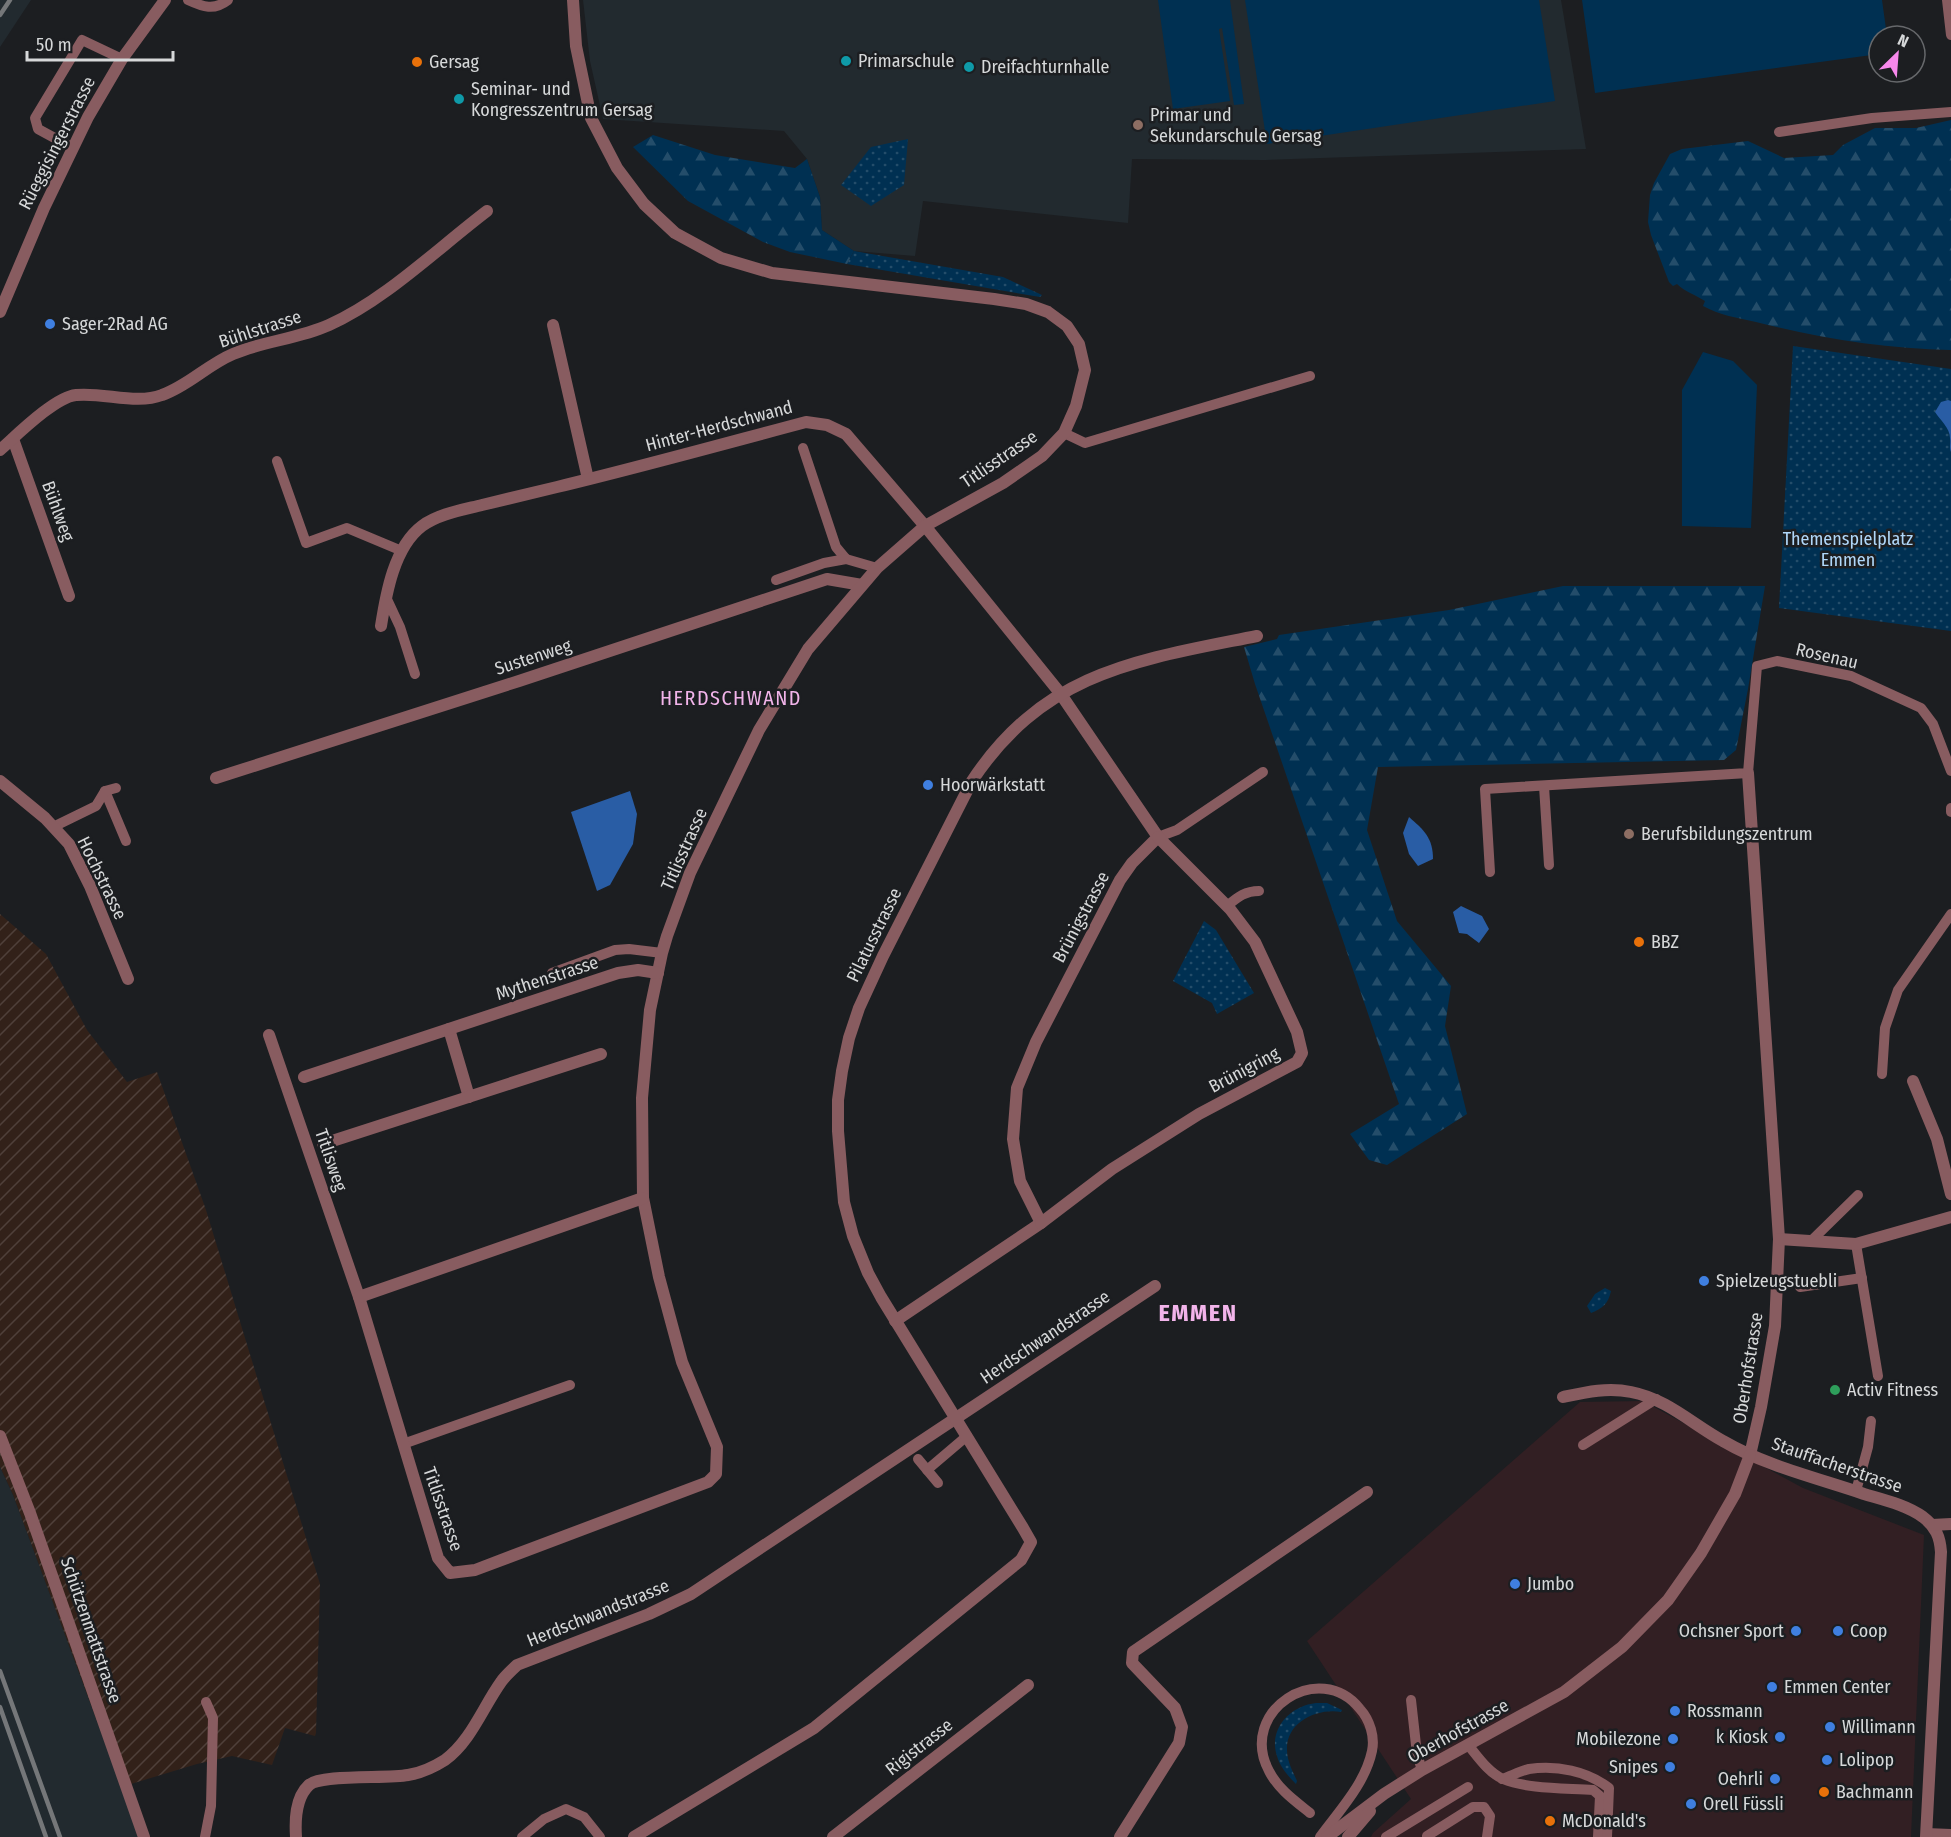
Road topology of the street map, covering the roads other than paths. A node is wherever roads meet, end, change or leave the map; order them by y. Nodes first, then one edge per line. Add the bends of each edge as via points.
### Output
1 (165, 0) edge
2 (188, 0) edge
3 (228, 0) edge
4 (573, 0) edge
5 (1947, 0) edge
6 (1951, 35) edge
7 (122, 59) junction
8 (1951, 112) edge
9 (1779, 132) dead end
10 (73, 148) junction
11 (487, 211) dead end
12 (0, 312) edge
13 (553, 324) dead end
14 (1311, 376) dead end
15 (1064, 433) junction
16 (13, 439) junction
17 (802, 448) dead end
18 (0, 450) edge
19 (277, 461) dead end
20 (588, 479) junction
21 (925, 526) junction
22 (402, 551) junction
23 (846, 559) junction
24 (877, 568) junction
25 (776, 580) dead end
26 (862, 585) junction
27 (69, 596) dead end
28 (386, 597) junction
29 (381, 626) dead end
30 (1257, 636) dead end
31 (416, 674) dead end
32 (1060, 693) junction
33 (1951, 771) edge
34 (1263, 772) dead end
35 (1748, 773) junction
36 (216, 778) dead end
37 (0, 780) edge
38 (1544, 786) junction
39 (53, 828) junction
40 (1158, 837) junction
41 (126, 841) dead end
42 (1549, 865) dead end
43 (1490, 872) dead end
44 (1259, 891) dead end
45 (1227, 906) junction
46 (1951, 914) edge
47 (662, 953) junction
48 (552, 973) dead end
49 (658, 973) junction
50 (128, 979) dead end
51 (449, 1029) junction
52 (269, 1035) dead end
53 (601, 1054) dead end
54 (1882, 1074) dead end
55 (304, 1077) dead end
56 (1913, 1081) dead end
57 (469, 1097) junction
58 (323, 1144) dead end
59 (1858, 1194) dead end
60 (1951, 1194) edge
61 (643, 1198) junction
62 (1951, 1217) edge
63 (1041, 1223) junction
64 (1779, 1239) junction
65 (1811, 1241) junction
66 (1856, 1244) junction
67 (1862, 1278) junction
68 (1155, 1287) dead end
69 (1800, 1287) dead end
70 (359, 1297) junction
71 (895, 1321) junction
72 (1878, 1376) dead end
73 (570, 1385) dead end
74 (1563, 1397) dead end
75 (1656, 1399) junction
76 (956, 1418) junction
77 (1871, 1421) dead end
78 (0, 1436) edge
79 (967, 1436) junction
80 (403, 1444) junction
81 (1583, 1445) dead end
82 (1750, 1455) junction
83 (918, 1459) dead end
84 (927, 1470) junction
85 (938, 1483) dead end
86 (1856, 1491) junction
87 (1367, 1492) dead end
88 (1951, 1524) edge
89 (1932, 1525) junction
90 (1028, 1685) dead end
91 (1411, 1700) dead end
92 (206, 1702) dead end
93 (1468, 1746) junction
94 (1422, 1770) junction
95 (1502, 1779) junction
96 (1468, 1787) dead end
97 (1384, 1794) junction
98 (1310, 1813) dead end
99 (1951, 1834) edge
100 (1926, 1835) edge
101 (1427, 1836) edge
102 (144, 1837) edge
103 (205, 1837) edge
104 (296, 1837) edge
105 (522, 1837) edge
106 (600, 1837) edge
107 (634, 1837) edge
108 (833, 1837) edge
109 (1120, 1837) edge
110 (1320, 1837) edge
111 (1327, 1837) edge
112 (1347, 1837) edge
113 (1386, 1837) edge
114 (1487, 1837) edge
115 (1598, 1837) edge
116 (1607, 1837) edge

1 - 7 street, Rüeggisingerstrasse
2 - 3 lane via 206,8
4 - 15 street, Titlisstrasse via 576,46 591,118 617,168 644,204 675,233 721,258 772,273 994,299 1048,312 1067,326 1079,344 1085,370
5 - 6 lane
7 - 10 street, Rüeggisingerstrasse
7 - 10 lane via 82,40 35,118 38,129
8 - 9 lane via 1872,118
10 - 12 street, Rüeggisingerstrasse
11 - 16 street, Bühlstrasse via 369,304 327,326 233,353 159,397 74,395 56,402
13 - 20 street
14 - 15 lane via 1085,443
15 - 21 street, Titlisstrasse via 1042,456 1002,483
16 - 18 street, Bühlstrasse
16 - 27 street, Bühlweg
17 - 23 lane via 836,547
19 - 22 lane via 306,543 347,528
20 - 21 street, Hinter-Herdschwand via 806,422 827,425 846,434
20 - 22 street, Hinter-Herdschwand via 431,520 408,540
21 - 24 street, Titlisstrasse
21 - 32 street
22 - 28 street, Hinter-Herdschwand
23 - 24 lane
23 - 25 lane
24 - 26 street, Titlisstrasse
26 - 36 street, Sustenweg via 827,579
26 - 47 street, Titlisstrasse via 808,650 759,730 690,873
28 - 29 street, Hinter-Herdschwand
28 - 31 lane
30 - 32 street, Pilatusstrasse via 1139,660
32 - 40 street
32 - 71 street, Pilatusstrasse via 1024,720 972,781 883,956 849,1038 838,1100 844,1202 868,1273
33 - 35 lane, Rosenau via 1933,724 1921,708 1851,676 1777,662 1757,666
34 - 40 lane via 1177,830
35 - 38 lane
35 - 64 street, Oberhofstrasse
37 - 39 street, Hochstrasse
38 - 42 lane
38 - 43 lane via 1485,789
39 - 41 lane via 96,806 110,789
39 - 50 street, Hochstrasse via 69,844 90,886
40 - 45 street, Brünigring
40 - 63 street, Brünigstrasse via 1120,880 1036,1042 1017,1088 1013,1139 1020,1181
44 - 45 lane via 1241,894
45 - 63 street, Brünigring via 1255,942 1297,1032 1302,1053 1297,1062 1199,1114 1112,1169
46 - 54 lane via 1898,990 1885,1028
47 - 48 lane via 615,950
47 - 49 street, Titlisstrasse
49 - 51 street, Mythenstrasse via 618,973
49 - 61 street, Titlisstrasse via 650,1010 642,1098
51 - 55 street, Mythenstrasse
51 - 57 street
52 - 70 street, Titlisweg
53 - 57 street
56 - 60 street via 1937,1139
57 - 58 street
59 - 65 lane
61 - 70 street
61 - 80 street, Titlisstrasse via 682,1362 717,1447 716,1474 708,1482 475,1570 450,1573 438,1558
62 - 66 street
63 - 71 street
64 - 65 street
64 - 82 street, Oberhofstrasse via 1775,1326
65 - 66 street
66 - 67 lane
67 - 69 lane
67 - 72 lane
68 - 76 street, Herdschwandstrasse
70 - 80 street, Titlisstrasse
71 - 76 street, Pilatusstrasse
73 - 80 lane
74 - 75 street, Stauffacherstrasse via 1613,1390
75 - 81 lane
75 - 82 street, Stauffacherstrasse
76 - 79 street
76 - 104 street, Herdschwandstrasse via 692,1594 517,1665 502,1681 465,1740 428,1770 407,1776 326,1779 309,1784 295,1817
77 - 86 lane
78 - 102 street, Schützenmattstrasse
79 - 84 lane
79 - 107 street via 1031,1542 1021,1560 814,1728
82 - 86 street, Stauffacherstrasse
82 - 93 street, Oberhofstrasse via 1735,1494 1668,1600 1622,1647 1564,1692
83 - 84 lane
84 - 85 lane
86 - 89 street, Stauffacherstrasse via 1906,1508
87 - 109 street via 1133,1652 1132,1663 1175,1708 1182,1727 1179,1743
88 - 89 street
89 - 100 street via 1940,1538 1941,1552
90 - 108 street, Rigistrasse
91 - 94 lane
92 - 103 lane via 213,1718 211,1806
93 - 94 street, Oberhofstrasse
93 - 95 lane
94 - 97 street, Oberhofstrasse
95 - 115 lane via 1534,1786 1593,1790 1600,1796
95 - 116 lane via 1528,1769 1560,1769 1588,1775 1609,1788
96 - 113 lane
97 - 111 street, Oberhofstrasse
97 - 112 street, Oberhofstrasse
98 - 110 lane via 1268,1771 1261,1742 1269,1716 1282,1701 1299,1691 1324,1689 1358,1705 1372,1730 1372,1750 1356,1787
99 - 100 lane
101 - 114 lane via 1473,1807 1484,1807 1490,1816
105 - 106 lane via 544,1819 566,1809 584,1817

